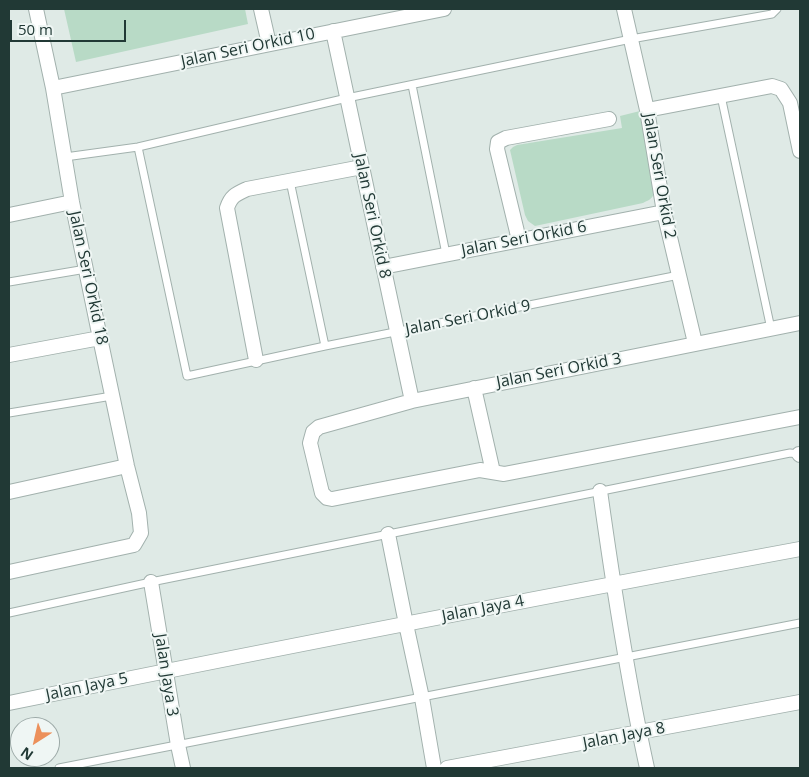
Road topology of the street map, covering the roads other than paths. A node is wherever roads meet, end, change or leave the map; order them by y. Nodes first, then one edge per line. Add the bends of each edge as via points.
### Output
1 (36, 9) edge
2 (261, 9) edge
3 (444, 9) edge
4 (624, 9) edge
5 (777, 9) edge
6 (333, 31) junction
7 (631, 40) junction
8 (269, 44) junction
9 (412, 85) junction
10 (53, 88) junction
11 (722, 96) junction
12 (347, 98) junction
13 (648, 110) junction
14 (608, 118) dead end
15 (138, 147) junction
16 (800, 151) edge
17 (64, 157) junction
18 (362, 168) junction
19 (290, 181) junction
20 (72, 202) junction
21 (664, 212) junction
22 (9, 215) edge
23 (519, 240) junction
24 (446, 254) junction
25 (383, 267) junction
26 (86, 269) junction
27 (679, 275) junction
28 (9, 282) edge
29 (800, 323) edge
30 (770, 328) junction
31 (397, 332) junction
32 (100, 338) junction
33 (695, 343) junction
34 (325, 346) junction
35 (9, 355) edge
36 (256, 360) junction
37 (474, 388) junction
38 (112, 396) junction
39 (412, 401) junction
40 (9, 414) edge
41 (800, 417) edge
42 (800, 455) edge
43 (126, 466) junction
44 (492, 472) junction
45 (600, 491) junction
46 (9, 492) edge
47 (388, 534) junction
48 (800, 549) edge
49 (9, 572) edge
50 (151, 582) junction
51 (613, 584) junction
52 (9, 613) edge
53 (800, 623) edge
54 (406, 624) junction
55 (625, 657) junction
56 (166, 671) junction
57 (422, 698) junction
58 (800, 702) edge
59 (9, 703) edge
60 (639, 733) junction
61 (178, 745) junction
62 (59, 768) edge
63 (183, 768) edge
64 (434, 768) edge
65 (447, 768) edge
66 (647, 768) edge

1 - 10 street, Jalan Seri Orkid 18
2 - 8 street
3 - 6 street, Jalan Seri Orkid 10
4 - 7 street, Jalan Seri Orkid 2
5 - 7 lane via 772,14
6 - 8 street, Jalan Seri Orkid 10
6 - 12 street, Jalan Seri Orkid 8
7 - 9 lane
7 - 13 street, Jalan Seri Orkid 2
8 - 10 street, Jalan Seri Orkid 10
9 - 12 lane
9 - 24 lane
10 - 17 street, Jalan Seri Orkid 18
11 - 13 street
11 - 16 street via 772,86 781,89 790,103
11 - 30 lane
12 - 15 lane
12 - 18 street, Jalan Seri Orkid 8
13 - 21 street, Jalan Seri Orkid 2
14 - 23 street via 498,142
15 - 17 lane
15 - 36 lane, Jalan Seri Orkid 9 via 186,376
17 - 20 street, Jalan Seri Orkid 18
18 - 19 street
18 - 25 street, Jalan Seri Orkid 8
19 - 34 lane
19 - 36 street via 247,188 230,200 228,208
20 - 22 street
20 - 26 street, Jalan Seri Orkid 18
21 - 23 street, Jalan Seri Orkid 6
21 - 27 street, Jalan Seri Orkid 2
23 - 24 street, Jalan Seri Orkid 6
24 - 25 street, Jalan Seri Orkid 6
25 - 31 street, Jalan Seri Orkid 8
26 - 28 lane
26 - 32 street, Jalan Seri Orkid 18
27 - 31 lane, Jalan Seri Orkid 9
27 - 33 street, Jalan Seri Orkid 2
29 - 30 street, Jalan Seri Orkid 3
30 - 33 street, Jalan Seri Orkid 3
31 - 34 lane, Jalan Seri Orkid 9
31 - 39 street, Jalan Seri Orkid 8
32 - 35 street
32 - 38 street, Jalan Seri Orkid 18
33 - 37 street, Jalan Seri Orkid 3
34 - 36 lane, Jalan Seri Orkid 9
37 - 39 street, Jalan Seri Orkid 3
37 - 44 street
38 - 40 lane
38 - 43 street, Jalan Seri Orkid 18
39 - 44 street, Jalan Seri Orkid 3 via 319,427 313,432 310,443 322,494 332,499 480,470
41 - 44 street via 504,474
42 - 45 lane via 790,453
43 - 46 street
43 - 49 street, Jalan Seri Orkid 18 via 141,533 134,545
45 - 47 lane
45 - 51 street
47 - 50 lane
47 - 54 street
48 - 51 street, Jalan Jaya 4
50 - 52 lane
50 - 56 street, Jalan Jaya 3
51 - 54 street, Jalan Jaya 4
51 - 55 street
53 - 55 lane
54 - 56 street, Jalan Jaya 4
54 - 57 street
55 - 57 lane
55 - 60 street
56 - 59 street, Jalan Jaya 5
56 - 61 street, Jalan Jaya 3
57 - 61 lane
57 - 64 street
58 - 60 street, Jalan Jaya 8
60 - 65 street, Jalan Jaya 8
60 - 66 street
61 - 62 lane
61 - 63 street, Jalan Jaya 3

